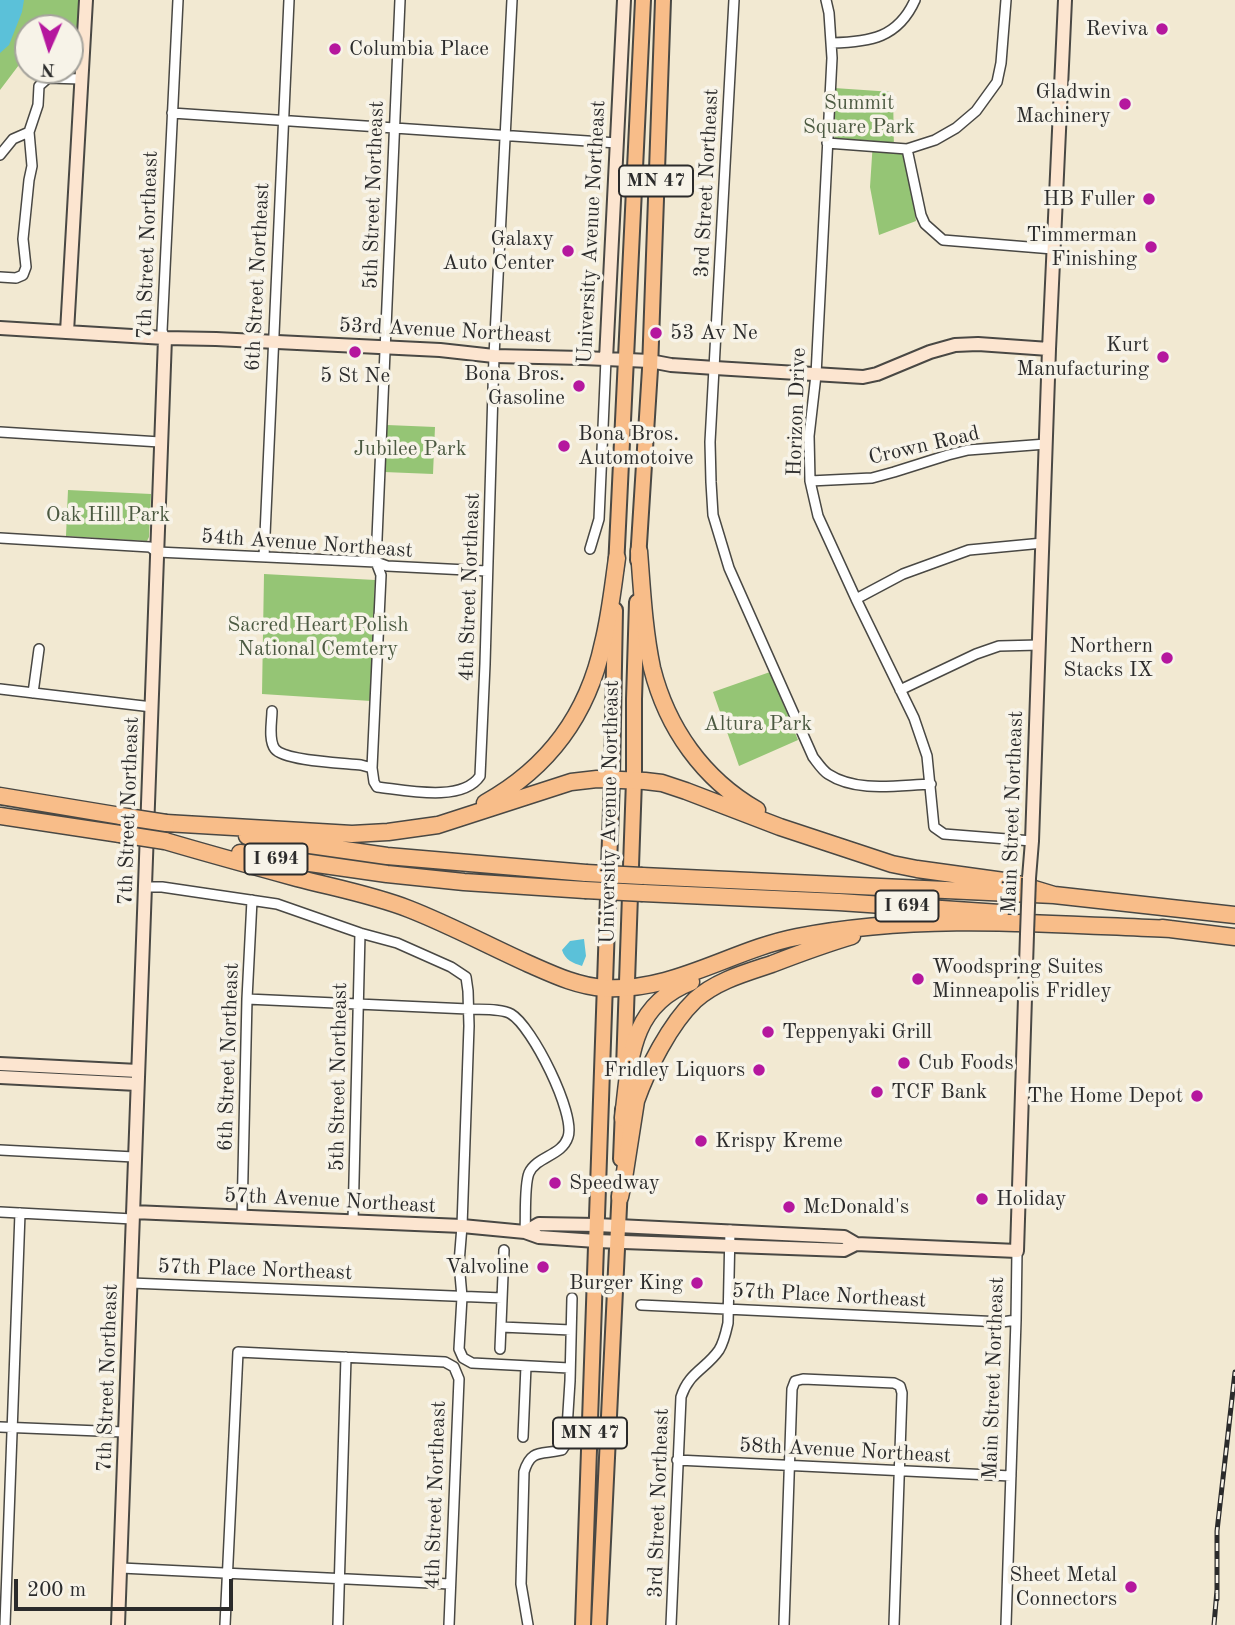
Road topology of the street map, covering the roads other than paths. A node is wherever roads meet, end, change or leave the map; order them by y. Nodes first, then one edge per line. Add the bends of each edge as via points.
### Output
1 (86, 0) edge
2 (178, 0) edge
3 (289, 0) edge
4 (400, 0) edge
5 (512, 0) edge
6 (624, 0) edge
7 (643, 0) edge
8 (663, 0) edge
9 (734, 0) edge
10 (826, 0) edge
11 (915, 0) edge
12 (1006, 0) edge
13 (1065, 0) edge
14 (84, 32) edge
15 (832, 43) junction
16 (41, 84) edge
17 (81, 84) edge
18 (172, 113) junction
19 (283, 121) junction
20 (394, 128) junction
21 (29, 132) junction
22 (505, 135) junction
23 (617, 143) junction
24 (827, 143) junction
25 (907, 149) junction
26 (0, 155) edge
27 (1054, 249) junction
28 (0, 277) edge
29 (0, 328) edge
30 (67, 332) junction
31 (165, 338) junction
32 (273, 342) junction
33 (385, 348) junction
34 (1049, 349) junction
35 (494, 356) junction
36 (606, 359) junction
37 (625, 360) junction
38 (650, 361) junction
39 (715, 368) junction
40 (816, 375) junction
41 (0, 432) edge
42 (160, 442) junction
43 (1046, 444) junction
44 (810, 481) junction
45 (0, 538) edge
46 (1042, 543) junction
47 (590, 549) dead end
48 (639, 551) junction
49 (157, 552) junction
50 (264, 556) junction
51 (617, 558) junction
52 (376, 562) junction
53 (487, 570) junction
54 (856, 600) junction
55 (1039, 645) junction
56 (38, 649) dead end
57 (0, 689) edge
58 (900, 690) junction
59 (33, 693) junction
60 (152, 707) junction
61 (272, 711) dead end
62 (372, 768) junction
63 (612, 779) junction
64 (634, 780) junction
65 (931, 784) junction
66 (0, 796) edge
67 (0, 816) edge
68 (166, 823) junction
69 (415, 829) junction
70 (165, 841) junction
71 (1032, 841) junction
72 (839, 846) junction
73 (146, 887) junction
74 (1054, 895) junction
75 (252, 900) junction
76 (1235, 915) edge
77 (919, 923) junction
78 (1171, 929) junction
79 (843, 930) junction
80 (360, 933) junction
81 (1235, 937) edge
82 (605, 988) junction
83 (627, 988) junction
84 (247, 999) junction
85 (358, 1005) junction
86 (468, 1009) junction
87 (0, 1064) edge
88 (25, 1072) junction
89 (0, 1077) edge
90 (138, 1077) junction
91 (622, 1127) junction
92 (0, 1150) edge
93 (134, 1157) junction
94 (620, 1197) junction
95 (0, 1212) edge
96 (20, 1213) junction
97 (133, 1215) junction
98 (242, 1216) junction
99 (353, 1222) junction
100 (597, 1225) junction
101 (619, 1225) junction
102 (462, 1226) junction
103 (730, 1230) junction
104 (525, 1232) junction
105 (596, 1241) junction
106 (617, 1242) junction
107 (856, 1244) junction
108 (730, 1247) junction
109 (503, 1250) dead end
110 (1017, 1251) junction
111 (131, 1283) junction
112 (462, 1297) junction
113 (502, 1298) junction
114 (572, 1298) dead end
115 (641, 1305) dead end
116 (728, 1309) junction
117 (1016, 1320) junction
118 (501, 1327) junction
119 (571, 1330) junction
120 (500, 1349) dead end
121 (346, 1357) junction
122 (526, 1366) junction
123 (569, 1368) junction
124 (0, 1427) edge
125 (12, 1428) junction
126 (124, 1432) junction
127 (523, 1437) dead end
128 (677, 1460) junction
129 (789, 1466) junction
130 (899, 1471) junction
131 (1011, 1476) junction
132 (121, 1568) junction
133 (228, 1573) junction
134 (340, 1578) junction
135 (450, 1584) junction
136 (5, 1625) edge
137 (118, 1625) edge
138 (225, 1625) edge
139 (338, 1625) edge
140 (449, 1625) edge
141 (528, 1625) edge
142 (583, 1625) edge
143 (599, 1625) edge
144 (671, 1625) edge
145 (784, 1625) edge
146 (894, 1625) edge
147 (1006, 1625) edge

1 - 14 street
2 - 18 street, 7th Street Northeast
3 - 19 street, 6th Street Northeast
4 - 20 street, 5th Street Northeast
5 - 22 street, 4th Street Northeast
6 - 23 street, University Avenue Northeast
7 - 37 main road, University Avenue Northeast / MN 47
8 - 38 main road, University Avenue Northeast / MN 47
9 - 39 street, 3rd Street Northeast
10 - 15 street, Horizon Drive
11 - 15 street via 891,31 873,39
12 - 25 street via 997,82 976,111 956,128
13 - 27 street, Main Street Northeast
15 - 24 street, Horizon Drive
16 - 21 street
17 - 30 street
18 - 19 street
18 - 31 street, 7th Street Northeast
19 - 20 street
19 - 32 street, 6th Street Northeast
20 - 22 street
20 - 33 street, 5th Street Northeast
21 - 26 street via 13,139
21 - 28 street via 32,166 23,239 26,267 16,278
22 - 23 street
22 - 35 street, 4th Street Northeast
23 - 36 street, University Avenue Northeast
24 - 25 street
24 - 40 street, Horizon Drive
25 - 27 street via 921,215 943,240
27 - 34 street, Main Street Northeast
29 - 30 street, 53rd Avenue Northeast
30 - 31 street, 53rd Avenue Northeast
31 - 32 street, 53rd Avenue Northeast
31 - 42 street, 7th Street Northeast
32 - 33 street, 53rd Avenue Northeast
32 - 50 street, 6th Street Northeast
33 - 35 street, 53rd Avenue Northeast
33 - 52 street, 5th Street Northeast
34 - 40 street, 53rd Avenue Northeast via 955,345 877,374
34 - 43 street, Main Street Northeast
35 - 36 street, 53rd Avenue Northeast
35 - 53 street, 4th Street Northeast
36 - 37 street, 53rd Avenue Northeast
36 - 47 street, University Avenue Northeast via 599,519
37 - 38 street, 53rd Avenue Northeast
37 - 51 main road, University Avenue Northeast / MN 47
38 - 39 street, 53rd Avenue Northeast
38 - 48 main road, University Avenue Northeast / MN 47
39 - 40 street, 53rd Avenue Northeast
39 - 65 street, 3rd Street Northeast via 710,442 713,515 729,568 813,757 827,773 848,782
40 - 44 street, Horizon Drive via 809,436
41 - 42 street
42 - 49 street, 7th Street Northeast
43 - 44 street, Crown Road via 968,450 872,478
43 - 46 street, Main Street Northeast
44 - 54 street, Horizon Drive via 818,516
45 - 49 street, 54th Avenue Northeast via 150,547
46 - 54 street via 969,550 903,574
46 - 55 street, Main Street Northeast
48 - 64 main road, University Avenue Northeast / MN 47
48 - 72 highway via 653,668 663,703 686,745 712,777 747,804
49 - 50 street, 54th Avenue Northeast
49 - 60 street, 7th Street Northeast
50 - 52 street, 54th Avenue Northeast
51 - 63 main road, University Avenue Northeast / MN 47
51 - 69 highway via 600,658 584,700 561,739 529,773 498,796
52 - 53 street, 54th Avenue Northeast
52 - 62 street, 5th Street Northeast via 381,575
53 - 62 street, 4th Street Northeast via 480,776 465,789 425,792 377,787
54 - 58 street, Horizon Drive
55 - 58 street via 999,646
55 - 71 street, Main Street Northeast
56 - 59 street
57 - 59 street
58 - 65 street, Horizon Drive via 928,756
59 - 60 street
60 - 73 street, 7th Street Northeast
61 - 62 street via 275,750 288,757
63 - 64 highway
63 - 69 highway via 560,785
63 - 82 main road, University Avenue Northeast / MN 47
64 - 72 highway via 671,786
64 - 83 main road, University Avenue Northeast / MN 47
65 - 71 street, Horizon Drive via 934,827 944,834
66 - 68 highway, I 694, bridge
67 - 70 highway, I 694, bridge
68 - 69 highway via 352,834
68 - 74 highway, I 694, bridge via 463,864
70 - 78 highway, I 694, bridge via 464,882 931,908
70 - 82 highway via 382,900 554,976
71 - 110 street, Main Street Northeast, bridge
72 - 74 highway via 902,866 1011,882
73 - 75 street
73 - 90 street, 7th Street Northeast
74 - 76 highway, I 694
75 - 80 street
75 - 84 street, 6th Street Northeast
77 - 78 highway
77 - 79 highway
77 - 94 highway via 838,940 729,979 696,999 642,1083
78 - 81 highway, I 694
79 - 83 highway via 775,942 674,979
79 - 91 highway via 788,946 669,993 641,1024 633,1045
80 - 85 street, 5th Street Northeast
80 - 86 street via 397,943 466,977
82 - 83 highway
82 - 100 main road, University Avenue Northeast / MN 47
83 - 91 main road, University Avenue Northeast / MN 47
84 - 85 street
84 - 98 street, 6th Street Northeast
85 - 86 street
85 - 99 street, 5th Street Northeast
86 - 102 street
86 - 104 street via 505,1011 520,1021 540,1052 568,1118 570,1128 563,1146 529,1174
87 - 88 street
88 - 89 street
88 - 90 street
90 - 93 street, 7th Street Northeast
91 - 94 main road, University Avenue Northeast / MN 47
92 - 93 street
93 - 97 street, 7th Street Northeast
94 - 101 main road, University Avenue Northeast / MN 47
95 - 96 street
96 - 97 street
96 - 125 street
97 - 98 street, 57th Avenue Northeast
97 - 111 street, 7th Street Northeast
98 - 99 street, 57th Avenue Northeast
99 - 102 street, 57th Avenue Northeast
100 - 101 street, 57th Avenue Northeast
100 - 104 street, 57th Avenue Northeast via 539,1224
100 - 105 main road, University Avenue Northeast / MN 47
101 - 103 street, 57th Avenue Northeast
101 - 106 main road, University Avenue Northeast / MN 47
102 - 104 street, 57th Avenue Northeast
102 - 112 street
103 - 107 street, 57th Avenue Northeast via 844,1237
103 - 108 street, 3rd Street Northeast
104 - 105 street, 57th Avenue Northeast
105 - 106 street, 57th Avenue Northeast
105 - 142 main road, University Avenue Northeast / MN 47
106 - 108 street, 57th Avenue Northeast
106 - 143 main road, University Avenue Northeast / MN 47
107 - 108 street, 57th Avenue Northeast via 844,1250
107 - 110 street, 57th Avenue Northeast
108 - 116 street, 3rd Street Northeast
109 - 113 street
110 - 117 street, Main Street Northeast
111 - 112 street, 57th Place Northeast
111 - 126 street, 7th Street Northeast
112 - 113 street, 57th Place Northeast
112 - 122 street via 459,1349 463,1358 472,1363
113 - 118 street
114 - 119 street
115 - 116 street, 57th Place Northeast
116 - 117 street, 57th Place Northeast
116 - 128 street, 3rd Street Northeast via 721,1347 684,1387
117 - 131 street, Main Street Northeast
118 - 119 street
118 - 120 street
119 - 123 street
121 - 133 street via 238,1352
121 - 134 street
121 - 135 street, 4th Street Northeast via 445,1362 454,1367 459,1379
122 - 123 street
122 - 127 street
123 - 141 street via 565,1447 533,1455 524,1472 521,1584
124 - 125 street
125 - 126 street
125 - 136 street
126 - 132 street, 7th Street Northeast
128 - 129 street, 58th Avenue Northeast
128 - 144 street, 3rd Street Northeast
129 - 130 street, 58th Avenue Northeast
129 - 130 street via 795,1381 894,1383 902,1393
129 - 145 street
130 - 131 street, 58th Avenue Northeast
130 - 146 street
131 - 147 street, Main Street Northeast
132 - 133 street
132 - 137 street, 7th Street Northeast
133 - 134 street
133 - 138 street
134 - 135 street
134 - 139 street
135 - 140 street, 4th Street Northeast

